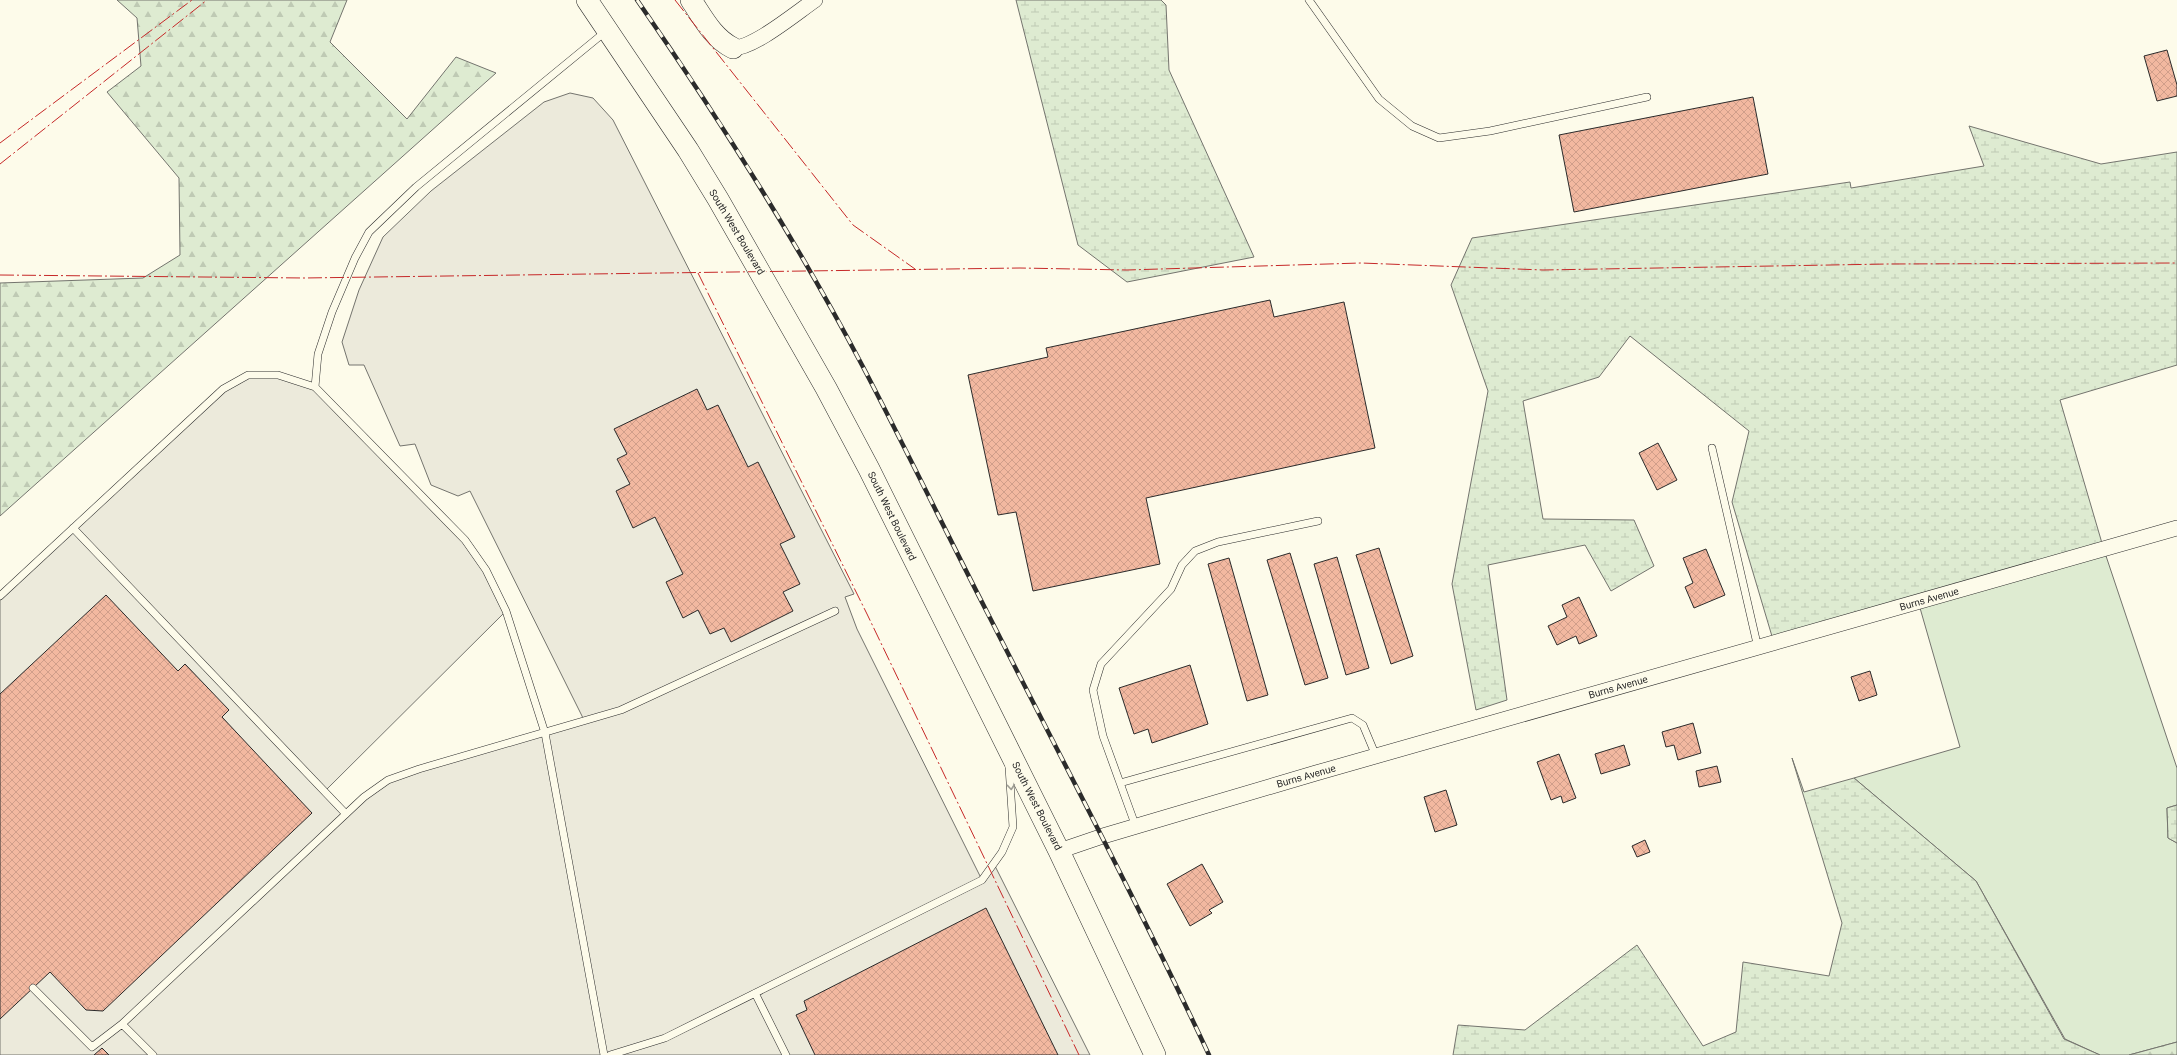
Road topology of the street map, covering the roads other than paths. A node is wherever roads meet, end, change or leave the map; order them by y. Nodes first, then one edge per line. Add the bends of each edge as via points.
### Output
1 (587, 0) edge
2 (691, 0) edge
3 (815, 0) edge
4 (1309, 0) edge
5 (607, 30) junction
6 (733, 48) joint
7 (1647, 96) dead end
8 (315, 387) junction
9 (1712, 448) dead end
10 (1318, 521) dead end
11 (73, 528) junction
12 (2177, 528) edge
13 (0, 596) edge
14 (835, 611) dead end
15 (1758, 648) junction
16 (545, 733) junction
17 (1008, 749) junction
18 (1376, 756) junction
19 (1120, 783) junction
20 (346, 814) junction
21 (1136, 827) junction
22 (1059, 851) junction
23 (33, 988) dead end
24 (755, 993) junction
25 (122, 1024) junction
26 (153, 1055) edge
27 (604, 1055) edge
28 (610, 1055) edge
29 (786, 1055) edge
30 (1155, 1055) edge

1 - 5 street, South West Boulevard
2 - 6 street via 716,36
3 - 6 street via 758,39 740,48
4 - 7 lane via 1378,99 1412,126 1439,138 1490,131
5 - 8 lane via 416,187 370,232 355,258 332,312 318,354
5 - 17 street, South West Boulevard via 703,174 811,360 869,469
8 - 11 lane via 278,375 248,375 223,388
8 - 16 lane via 465,540 486,570 506,611
9 - 15 lane
10 - 19 lane via 1218,542 1195,551 1182,564 1171,589 1101,664 1093,690 1103,736
11 - 13 lane
11 - 20 lane
12 - 15 street, Burns Avenue
14 - 16 lane via 639,702
15 - 18 street, Burns Avenue
16 - 20 lane via 388,780
16 - 27 lane
17 - 22 street, South West Boulevard
17 -> 24 lane via 1013,827 1002,852 982,880
18 - 19 lane via 1363,726 1352,718
18 - 21 street, Burns Avenue
19 - 21 lane
20 - 25 lane
21 - 22 street, Burns Avenue
22 - 30 street, South West Boulevard
23 - 25 lane via 92,1047
24 - 28 lane via 666,1038
24 - 29 lane
25 - 26 lane

